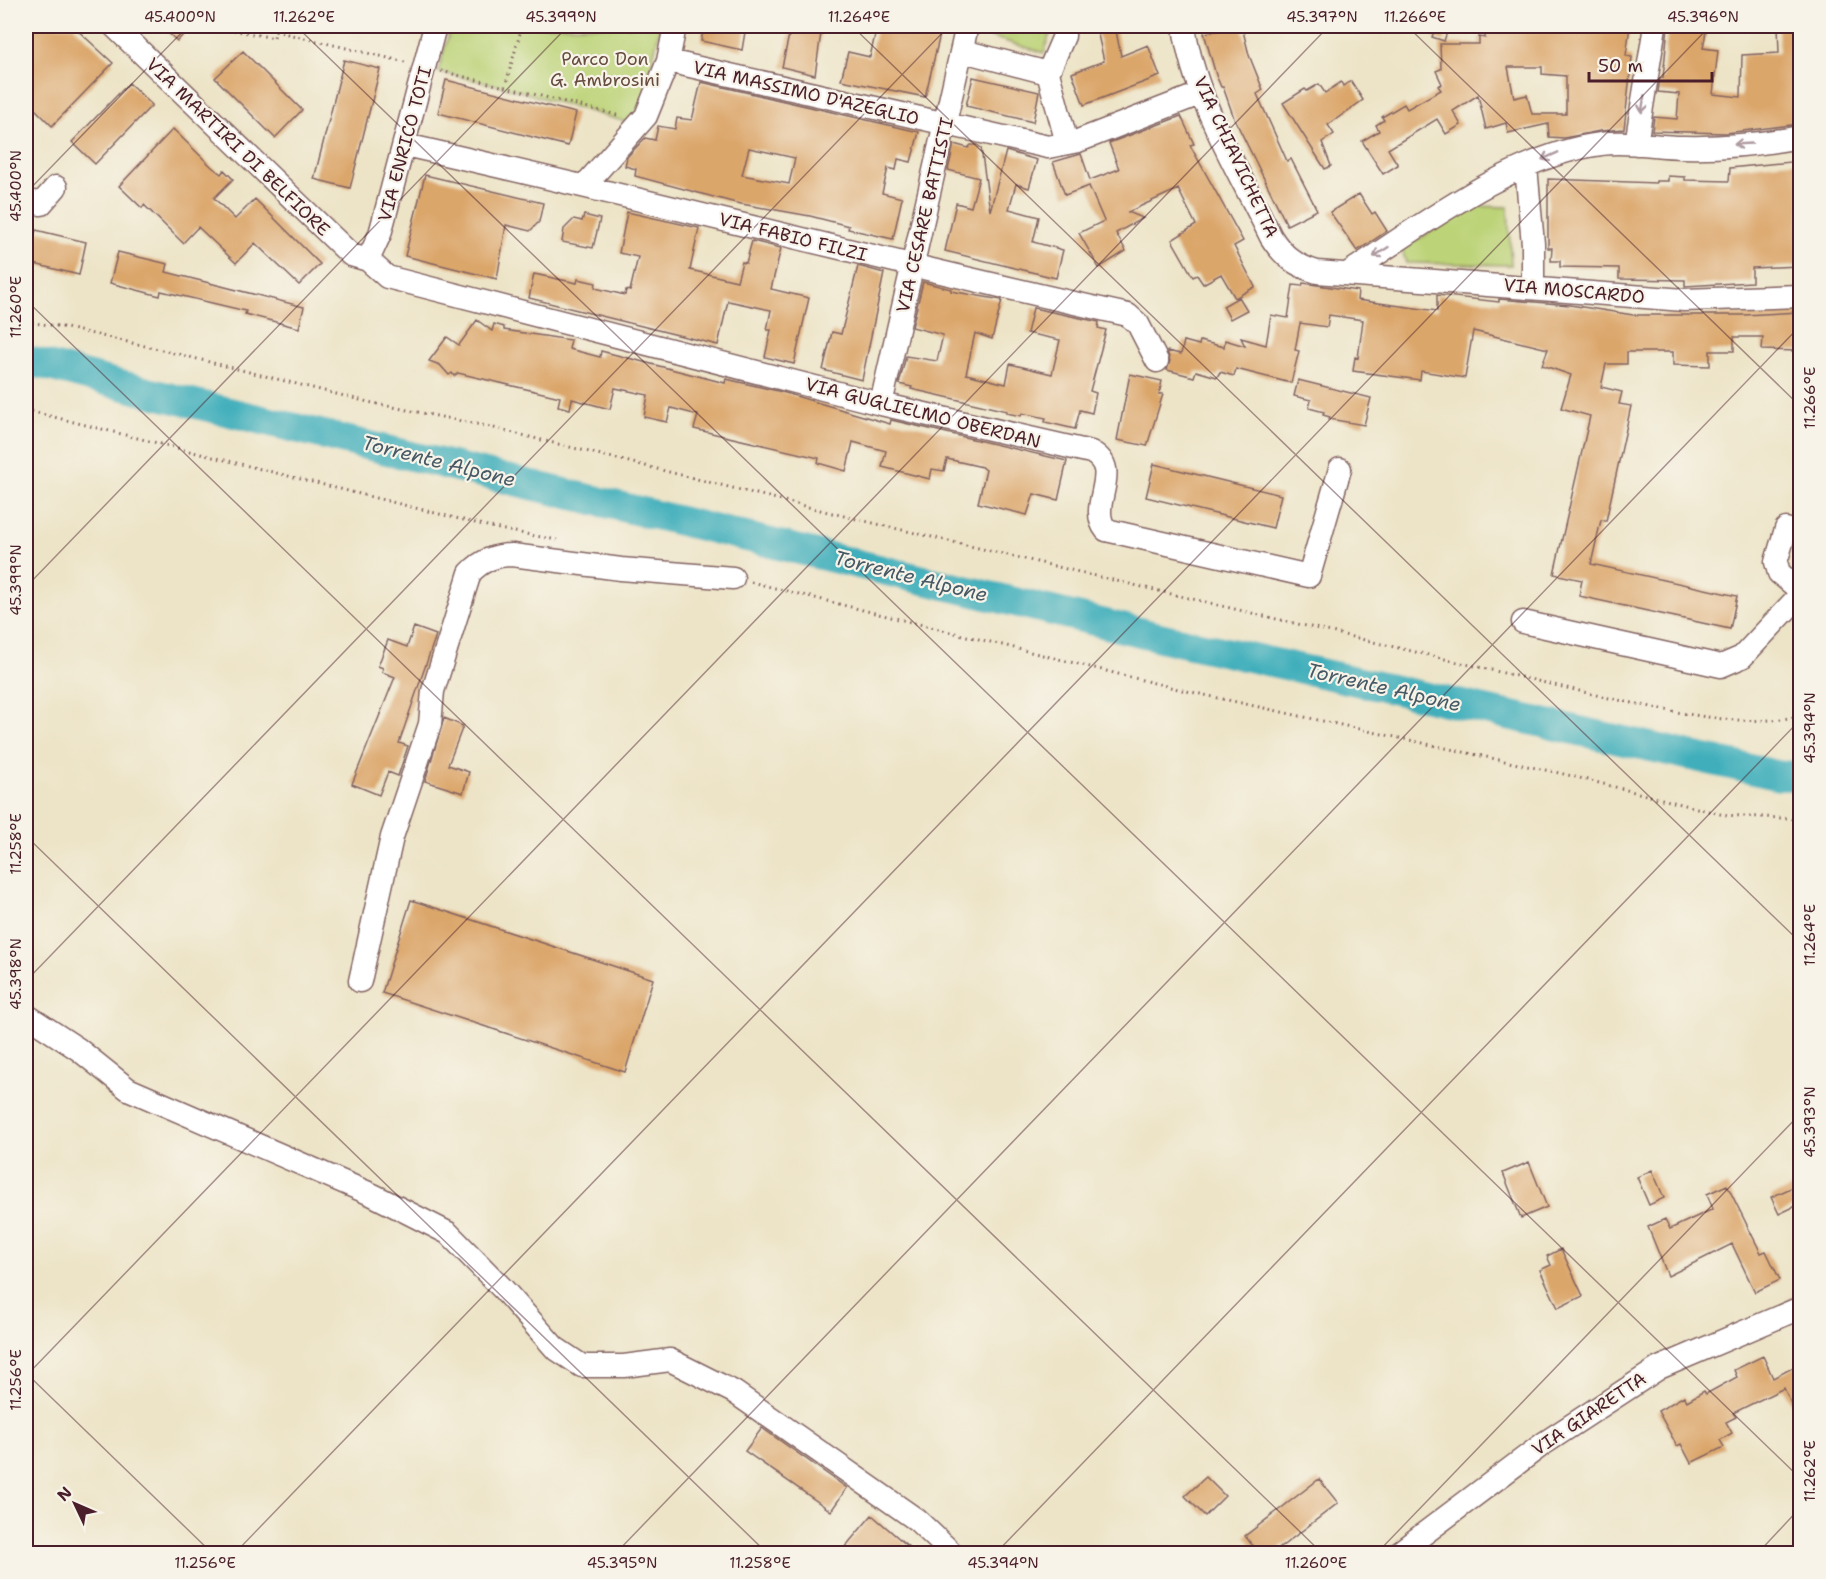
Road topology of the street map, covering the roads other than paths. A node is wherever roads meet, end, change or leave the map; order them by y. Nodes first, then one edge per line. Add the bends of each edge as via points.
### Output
1 (435, 26) edge
2 (675, 26) edge
3 (967, 26) edge
4 (1064, 26) edge
5 (1184, 26) edge
6 (1656, 26) edge
7 (117, 27) edge
8 (963, 51) junction
9 (668, 61) junction
10 (1047, 73) junction
11 (1202, 93) junction
12 (945, 125) junction
13 (1800, 137) edge
14 (1067, 143) junction
15 (1636, 144) junction
16 (405, 145) junction
17 (1526, 167) junction
18 (585, 185) junction
19 (56, 187) dead end
20 (26, 200) edge
21 (368, 260) junction
22 (914, 268) junction
23 (1347, 274) junction
24 (1533, 287) junction
25 (1800, 296) edge
26 (1157, 361) dead end
27 (882, 405) junction
28 (1340, 469) dead end
29 (1786, 529) dead end
30 (733, 578) road end
31 (1800, 590) edge
32 (1800, 595) edge
33 (1523, 622) dead end
34 (360, 981) dead end
35 (26, 1016) edge
36 (1800, 1308) edge
37 (953, 1554) edge
38 (1397, 1554) edge

1 - 16 street, VIA ENRICO TOTI
2 - 9 street, VIA MASSIMO D'AZEGLIO
3 - 8 street, VIA CESARE BATTISTI
4 - 10 street via 1064,36
5 - 11 street, VIA CHIAVICHETTA
6 -> 15 street
7 - 21 street, VIA MARTIRI DI BELFIORE via 351,255
8 - 10 street
8 - 12 street, VIA CESARE BATTISTI
9 - 12 street, VIA MASSIMO D'AZEGLIO
9 - 18 street, VIA MASSIMO D'AZEGLIO via 646,116
10 - 14 street
11 - 14 street, VIA MASSIMO D'AZEGLIO
11 - 23 street, VIA CHIAVICHETTA via 1280,251 1302,267
12 - 14 street, VIA MASSIMO D'AZEGLIO via 1048,147
12 - 22 street, VIA CESARE BATTISTI
13 -> 15 street via 1767,143 1683,147
15 -> 17 street via 1603,143 1556,152
16 - 18 street, VIA FABIO FILZI
16 - 21 street, VIA ENRICO TOTI via 377,246
17 -> 23 street via 1469,195
17 - 24 street
18 - 22 street, VIA FABIO FILZI
19 - 20 street via 41,204
21 - 27 street, VIA GUGLIELMO OBERDAN via 387,277
22 - 26 street, VIA FABIO FILZI via 1128,315 1138,324
22 - 27 street, VIA CESARE BATTISTI
23 - 24 street, VIA MOSCARDO
24 - 25 street, VIA MOSCARDO via 1684,300
27 - 28 street, VIA GUGLIELMO OBERDAN via 1091,453 1103,460 1107,468 1098,514 1106,530 1309,576
29 - 31 street via 1776,562 1785,580
30 - 34 street via 512,555 500,555 470,573 433,691 430,724 392,837
32 - 33 street via 1742,657 1720,666
35 - 37 street via 128,1089 373,1195 448,1233 555,1348 582,1366 670,1360 734,1392 917,1520
36 - 38 street, VIA GIARETTA via 1659,1368 1543,1444

